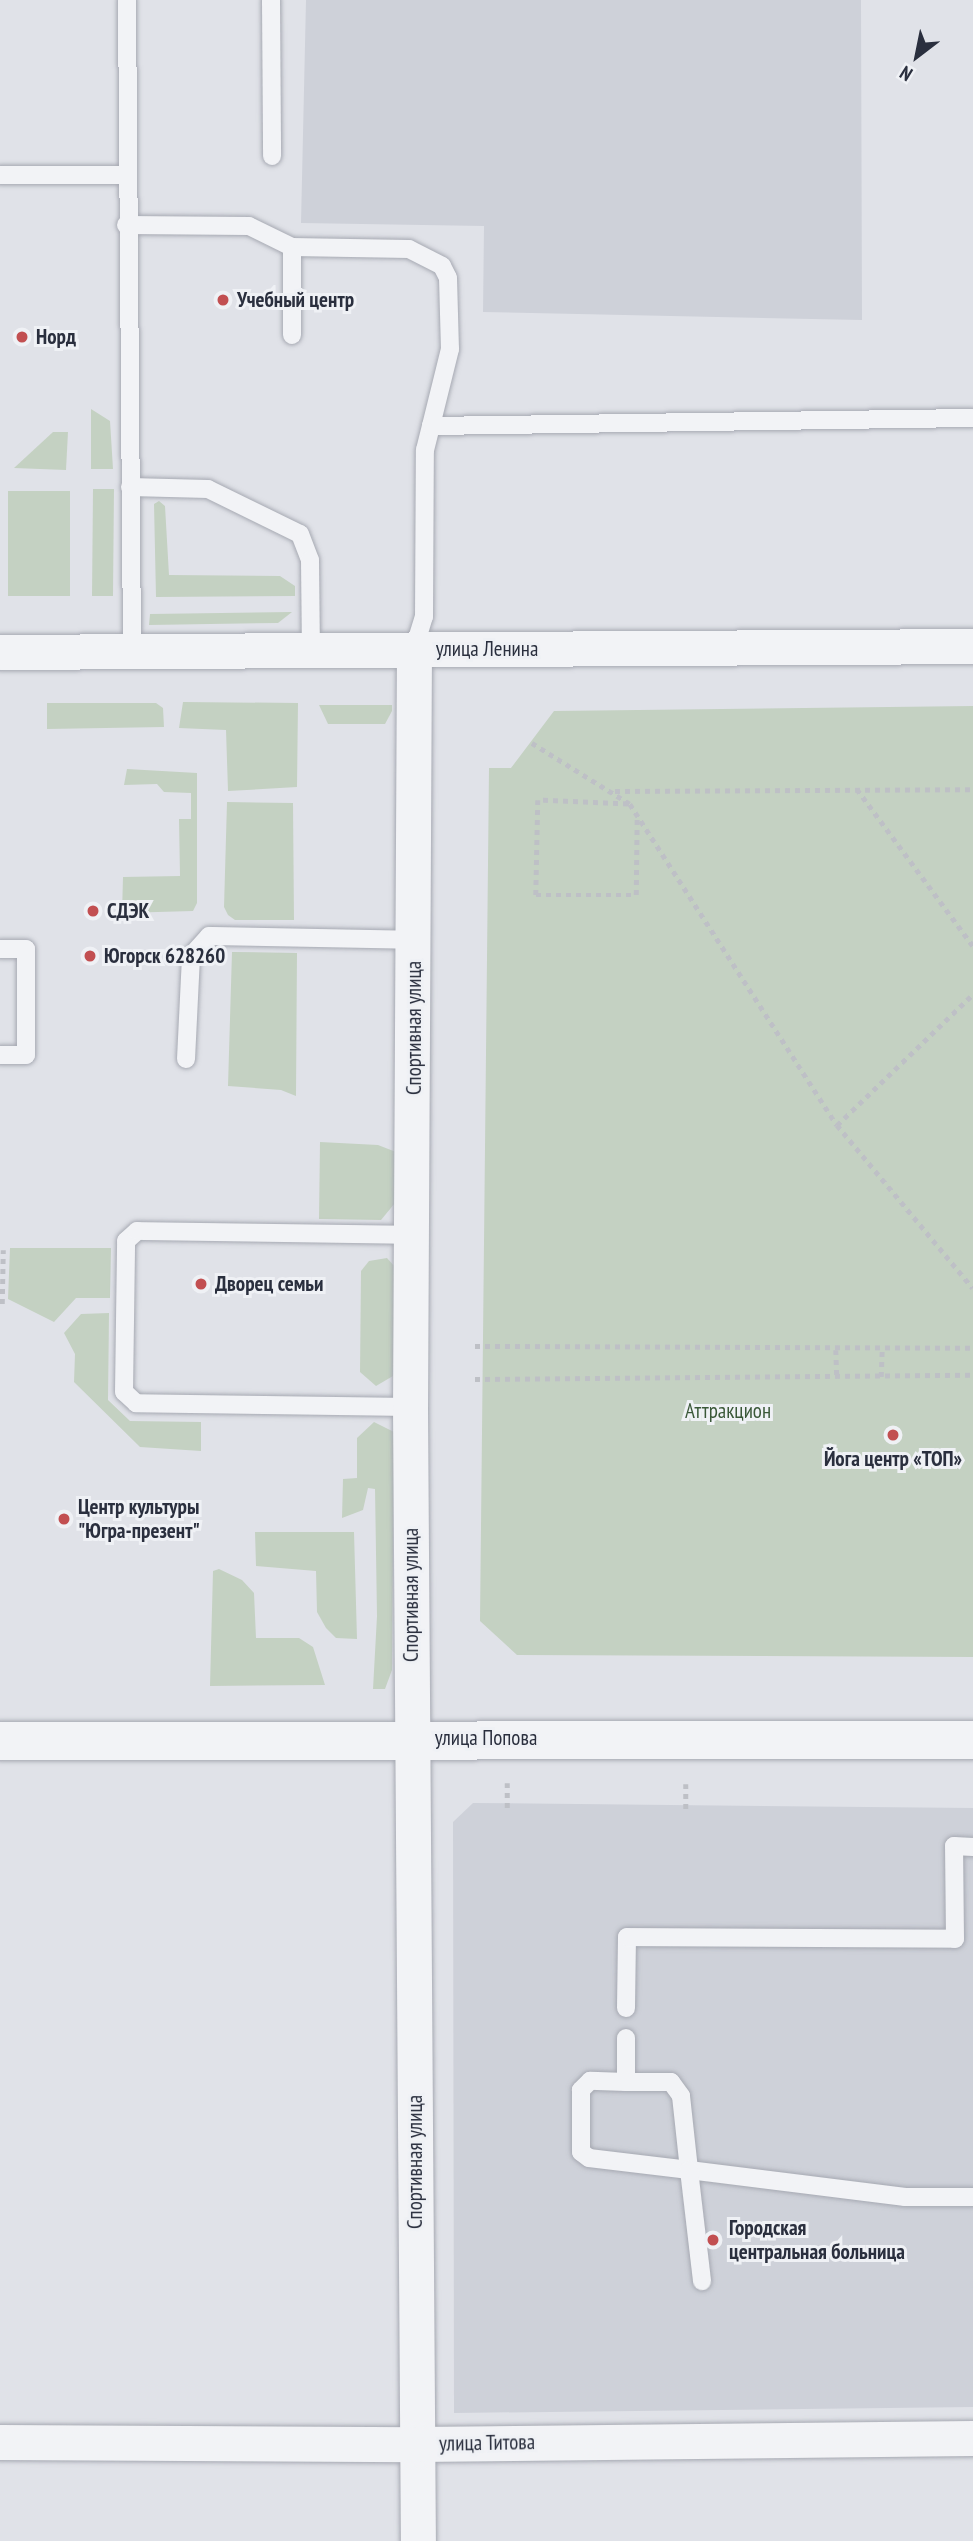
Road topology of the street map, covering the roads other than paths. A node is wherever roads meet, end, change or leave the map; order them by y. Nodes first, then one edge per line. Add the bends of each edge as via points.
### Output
1 (127, 0) edge
2 (271, 0) edge
3 (272, 156) dead end
4 (0, 174) edge
5 (126, 174) junction
6 (126, 225) junction
7 (292, 247) junction
8 (292, 335) dead end
9 (973, 418) edge
10 (430, 426) junction
11 (130, 487) junction
12 (973, 646) edge
13 (414, 649) junction
14 (310, 650) junction
15 (132, 651) junction
16 (0, 652) edge
17 (414, 940) junction
18 (0, 948) edge
19 (0, 1055) edge
20 (186, 1059) dead end
21 (413, 1235) junction
22 (410, 1407) junction
23 (411, 1738) junction
24 (973, 1740) edge
25 (0, 1741) edge
26 (973, 1847) edge
27 (626, 2008) dead end
28 (626, 2038) dead end
29 (626, 2082) junction
30 (689, 2170) junction
31 (973, 2197) edge
32 (702, 2281) dead end
33 (973, 2438) edge
34 (0, 2442) edge
35 (416, 2444) junction
36 (418, 2541) edge

1 - 5 lane
2 - 3 lane
4 - 5 lane
5 - 6 lane
6 - 7 lane via 249,226
6 - 11 lane
7 - 8 lane
7 - 10 lane via 409,249 442,266 448,278 450,349
9 - 10 lane
10 - 13 lane via 425,450 425,617
11 - 14 lane via 208,489 300,534 310,560
11 - 15 lane
12 - 13 street, улица Ленина
13 - 14 street, улица Ленина
13 - 17 street, Спортивная улица
14 - 15 street, улица Ленина
15 - 16 street, улица Ленина
17 - 20 lane via 209,936 191,956
17 - 21 street, Спортивная улица
18 - 19 lane via 26,949 26,1055
21 - 22 street, Спортивная улица
21 - 22 lane via 137,1230 127,1241 124,1392 136,1403
22 - 23 street, Спортивная улица
23 - 24 street, улица Попова
23 - 25 street, улица Попова
23 - 35 street, Спортивная улица
26 - 27 lane via 954,1846 955,1939 627,1937
28 - 29 lane
29 - 30 lane via 671,2082 681,2096
29 - 30 lane via 590,2081 581,2090 581,2152 589,2158
30 - 31 lane via 905,2197
30 - 32 lane
33 - 35 street, улица Титова
34 - 35 street, улица Титова
35 - 36 street, Спортивная улица

